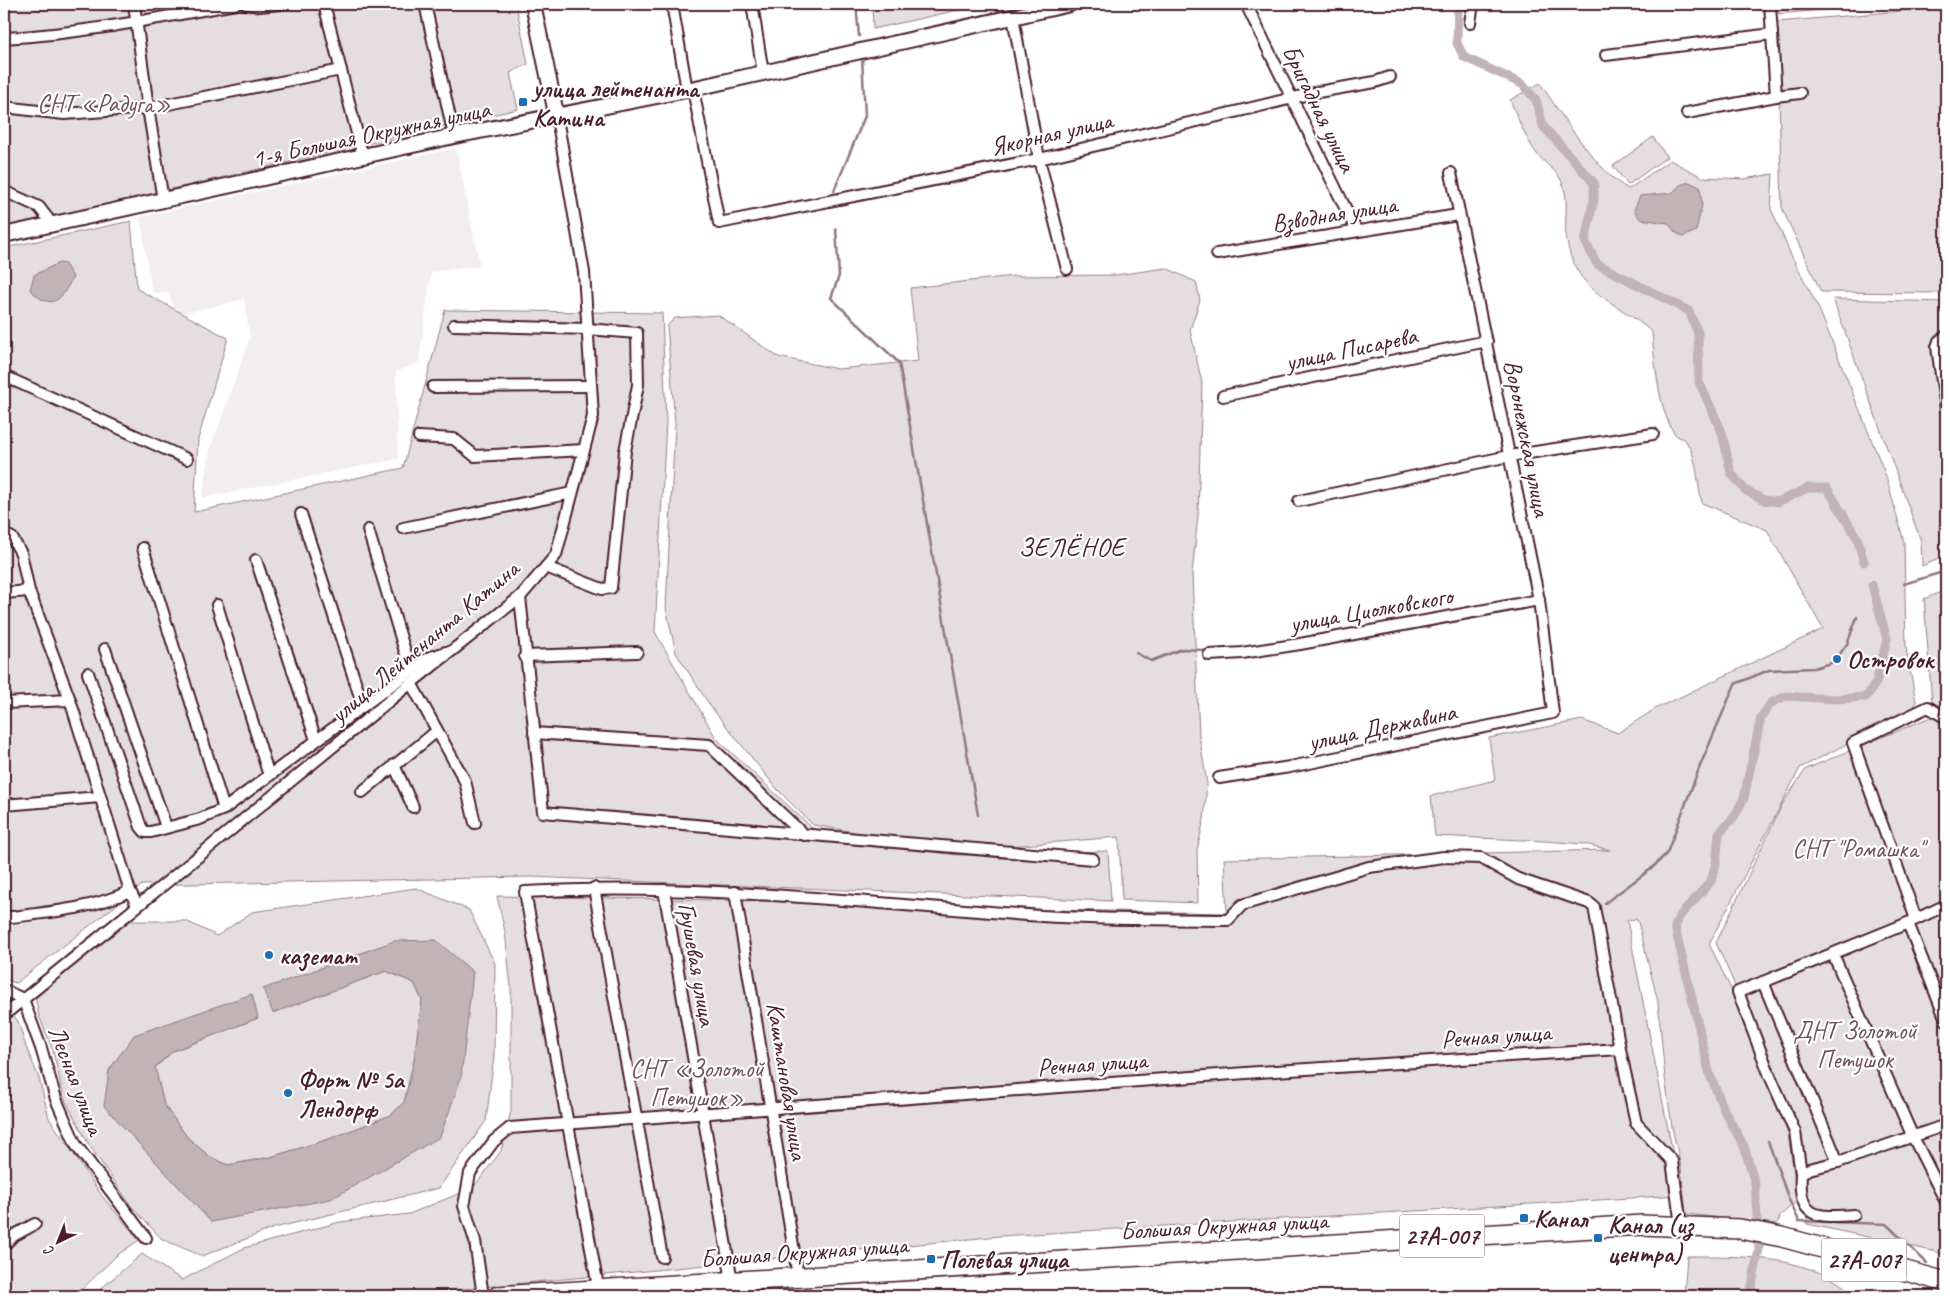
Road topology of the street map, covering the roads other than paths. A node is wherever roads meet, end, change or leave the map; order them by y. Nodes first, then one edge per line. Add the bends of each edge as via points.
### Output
1 (134, 4) edge
2 (235, 4) edge
3 (246, 4) edge
4 (280, 4) edge
5 (324, 4) edge
6 (425, 4) edge
7 (533, 4) edge
8 (672, 4) edge
9 (752, 4) edge
10 (1070, 4) edge
11 (1246, 4) edge
12 (1473, 4) edge
13 (1770, 4) edge
14 (1012, 17) junction
15 (136, 22) junction
16 (1470, 23) dead end
17 (1772, 34) junction
18 (4, 38) edge
19 (1606, 56) dead end
20 (341, 70) junction
21 (763, 73) junction
22 (1390, 77) dead end
23 (690, 89) junction
24 (1800, 93) dead end
25 (1776, 96) junction
26 (1291, 99) junction
27 (4, 108) edge
28 (148, 108) junction
29 (1687, 113) dead end
30 (556, 118) junction
31 (454, 136) junction
32 (363, 157) junction
33 (1039, 159) junction
34 (1451, 173) dead end
35 (4, 191) edge
36 (164, 200) junction
37 (1458, 215) junction
38 (52, 224) junction
39 (1356, 230) junction
40 (4, 235) edge
41 (1217, 254) dead end
42 (1066, 269) dead end
43 (454, 325) dead end
44 (588, 329) junction
45 (1946, 336) edge
46 (1487, 341) junction
47 (4, 376) edge
48 (591, 386) junction
49 (433, 387) dead end
50 (1223, 396) dead end
51 (1946, 409) edge
52 (1653, 434) dead end
53 (419, 437) dead end
54 (584, 450) junction
55 (1509, 456) junction
56 (187, 459) dead end
57 (572, 493) junction
58 (1299, 501) dead end
59 (302, 514) dead end
60 (403, 528) dead end
61 (368, 530) dead end
62 (4, 534) edge
63 (143, 548) dead end
64 (256, 560) dead end
65 (546, 566) junction
66 (29, 591) junction
67 (4, 593) edge
68 (520, 597) junction
69 (1539, 600) junction
70 (217, 605) dead end
71 (105, 648) dead end
72 (456, 648) junction
73 (636, 652) dead end
74 (1210, 655) dead end
75 (525, 656) junction
76 (411, 671) junction
77 (88, 673) dead end
78 (411, 683) junction
79 (70, 700) junction
80 (4, 703) edge
81 (363, 706) junction
82 (1553, 713) joint
83 (1946, 718) edge
84 (437, 731) junction
85 (534, 734) junction
86 (316, 740) junction
87 (394, 765) junction
88 (269, 776) junction
89 (1220, 778) dead end
90 (362, 792) dead end
91 (100, 797) junction
92 (4, 805) edge
93 (413, 807) dead end
94 (224, 809) junction
95 (475, 822) dead end
96 (166, 827) junction
97 (804, 836) junction
98 (1093, 859) dead end
99 (594, 888) junction
100 (664, 890) junction
101 (130, 891) junction
102 (735, 892) junction
103 (137, 905) junction
104 (1946, 905) edge
105 (4, 918) edge
106 (1912, 921) junction
107 (1833, 954) junction
108 (1763, 982) junction
109 (4, 990) edge
110 (23, 999) junction
111 (4, 1015) edge
112 (1946, 1020) edge
113 (1620, 1049) junction
114 (772, 1109) junction
115 (703, 1114) junction
116 (636, 1119) junction
117 (568, 1124) junction
118 (1946, 1125) edge
119 (1912, 1135) junction
120 (1838, 1162) junction
121 (1801, 1173) junction
122 (1946, 1202) edge
123 (1854, 1215) dead end
124 (36, 1224) dead end
125 (1681, 1225) junction
126 (146, 1238) dead end
127 (4, 1246) edge
128 (662, 1257) dead end
129 (798, 1276) junction
130 (597, 1281) dead end
131 (732, 1281) junction
132 (1946, 1282) edge
133 (483, 1296) edge
134 (498, 1296) edge

1 - 15 street
2 - 15 street
3 - 4 street
5 - 20 street
6 - 31 street
7 - 30 street, улица Лейтенанта Катина
8 - 23 street
9 - 21 street
10 - 14 street, 1-я Большая Окружная улица
11 - 26 street, Бригадная улица
12 - 16 street
13 - 17 street
14 - 21 street, 1-я Большая Окружная улица
14 - 33 street
15 - 18 street
15 - 28 street
17 - 19 street
17 - 25 street
20 - 28 street
20 - 32 street
21 - 23 street, 1-я Большая Окружная улица
22 - 26 street, Якорная улица
23 - 30 street, 1-я Большая Окружная улица
23 - 33 street, Якорная улица via 719,224
24 - 25 street
25 - 29 street
26 - 33 street, Якорная улица
26 - 39 street, Бригадная улица
27 - 28 street via 64,114
28 - 36 street
30 - 31 street, 1-я Большая Окружная улица
30 - 44 street, улица Лейтенанта Катина via 584,272
31 - 32 street, 1-я Большая Окружная улица
32 - 36 street, 1-я Большая Окружная улица
33 - 42 street
34 - 37 street, Воронежская улица
35 - 38 street via 39,207
36 - 38 street, 1-я Большая Окружная улица
37 - 39 street, Взводная улица
37 - 46 street, Воронежская улица
38 - 40 street, 1-я Большая Окружная улица
39 - 41 street, Взводная улица
43 - 44 street
44 - 48 street, улица Лейтенанта Катина
44 - 65 street via 637,333 638,385 625,451 611,588 602,589
45 - 51 street via 1937,347
46 - 50 street, улица Писарева
46 - 55 street, Воронежская улица
47 - 56 street
48 - 49 street
48 - 54 street, улица Лейтенанта Катина via 593,416
52 - 55 street
53 - 54 street via 454,439 475,456
54 - 57 street, улица Лейтенанта Катина
55 - 58 street
55 - 69 street, Воронежская улица
57 - 60 street
57 - 65 street, улица Лейтенанта Катина via 556,555
59 - 81 street
61 - 76 street
62 - 66 street via 12,538 21,553
63 - 94 street
64 - 86 street
65 - 68 street, улица Лейтенанта Катина
66 - 67 street
66 - 79 street
68 - 72 street, улица Лейтенанта Катина
68 - 75 street
69 - 74 street, улица Циолковского via 1300,644
69 - 82 street, Воронежская улица
70 - 88 street
71 - 96 street
72 - 76 street via 428,658
72 - 78 street, улица Лейтенанта Катина
73 - 75 street
75 - 85 street
76 - 81 street
77 - 96 street via 141,827 145,832
78 - 84 street
78 - 103 street, улица Лейтенанта Катина
79 - 80 street
79 - 91 street
81 - 86 street
82 - 89 street, улица Державина via 1290,767
83 - 106 street via 1928,707 1853,743
84 - 87 street
84 - 95 street via 465,781
85 - 97 street via 708,745
85 - 97 street via 543,812
86 - 88 street
87 - 90 street
87 - 93 street
88 - 94 street
91 - 92 street
91 - 101 street
94 - 96 street
97 - 98 street
99 - 100 street
99 - 116 street
99 - 117 street via 525,892
100 - 102 street
100 - 115 street, Грушевая улица
101 - 103 street
101 - 105 street via 112,900 83,907
102 - 113 street via 1045,916 1228,920 1242,906 1369,866 1444,858 1482,858 1518,880 1594,907
102 - 114 street, Каштановая улица
103 - 110 street, улица Лейтенанта Катина
104 - 106 street
106 - 107 street
106 - 112 street
107 - 108 street
107 - 119 street
108 - 120 street
108 - 121 street via 1738,992 1795,1132
109 - 110 street
110 - 111 street, улица Лейтенанта Катина
110 - 126 street, Лесная улица via 56,1099 76,1145
113 - 114 street, Речная улица via 1259,1072
113 - 125 street via 1636,1123 1672,1161
114 - 115 street, Речная улица
114 - 129 street, Каштановая улица
115 - 116 street, Речная улица
115 - 131 street, Грушевая улица
116 - 117 street, Речная улица
116 - 128 street
117 - 130 street
117 - 133 street, Речная улица via 510,1128 494,1141 470,1173 464,1206 474,1241
118 - 119 street
119 - 120 street
119 - 122 street
120 - 121 street via 1809,1168
121 - 123 street via 1802,1201 1806,1209 1817,1215
124 - 127 street via 13,1236
125 - 129 highway, Большая Окружная улица / 27А-007 via 1550,1229
125 - 132 highway, Большая Окружная улица / 27А-007 via 1740,1228 1782,1237
129 - 131 highway, Большая Окружная улица / 27А-007
131 - 134 highway, Большая Окружная улица / 27А-007

